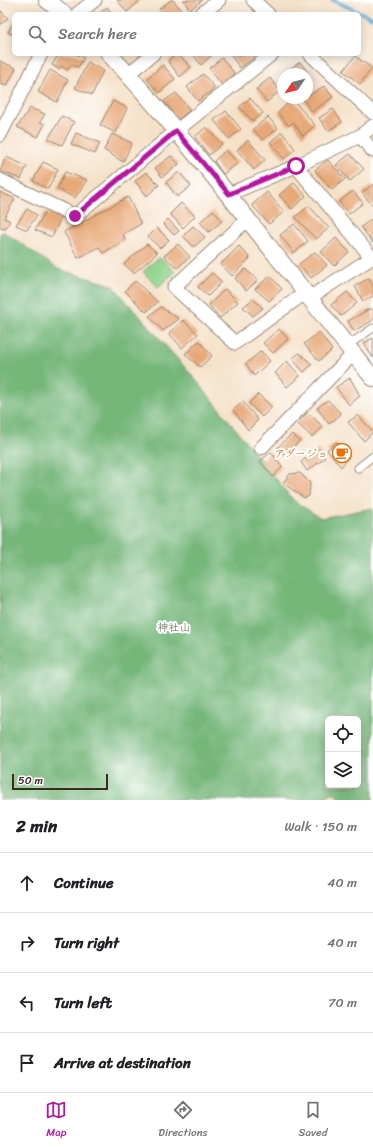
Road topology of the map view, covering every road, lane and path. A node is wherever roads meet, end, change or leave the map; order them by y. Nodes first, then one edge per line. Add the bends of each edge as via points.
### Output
1 (47, 0) edge
2 (95, 0) edge
3 (219, 0) edge
4 (253, 0) edge
5 (63, 12) edge
6 (70, 12) edge
7 (204, 12) edge
8 (266, 12) edge
9 (40, 56) edge
10 (110, 56) edge
11 (150, 56) edge
12 (270, 56) edge
13 (312, 56) edge
14 (128, 74) junction
15 (373, 114) edge
16 (373, 126) edge
17 (176, 131) junction
18 (0, 135) edge
19 (360, 136) junction
20 (373, 151) edge
21 (296, 166) junction
22 (0, 180) edge
23 (229, 194) junction
24 (248, 219) junction
25 (372, 257) edge
26 (307, 296) junction
27 (373, 328) edge
28 (350, 350) junction
29 (372, 374) edge
30 (261, 448) dead end
31 (373, 456) edge
32 (358, 468) dead end

1 - 5 street
2 - 6 street
3 - 7 street
4 - 8 street
9 - 18 street
10 - 14 street
11 - 14 street
12 - 17 street
13 - 15 street
14 - 17 street
16 - 19 street
17 - 22 street via 75,216
17 - 23 street
19 - 20 street
19 - 21 street
21 - 23 street
21 - 25 street
23 - 24 street
24 - 26 street
24 - 26 street via 174,287 235,343
25 - 26 street
26 - 28 street
27 - 28 lane
28 - 29 street
28 - 30 street
31 - 32 lane

